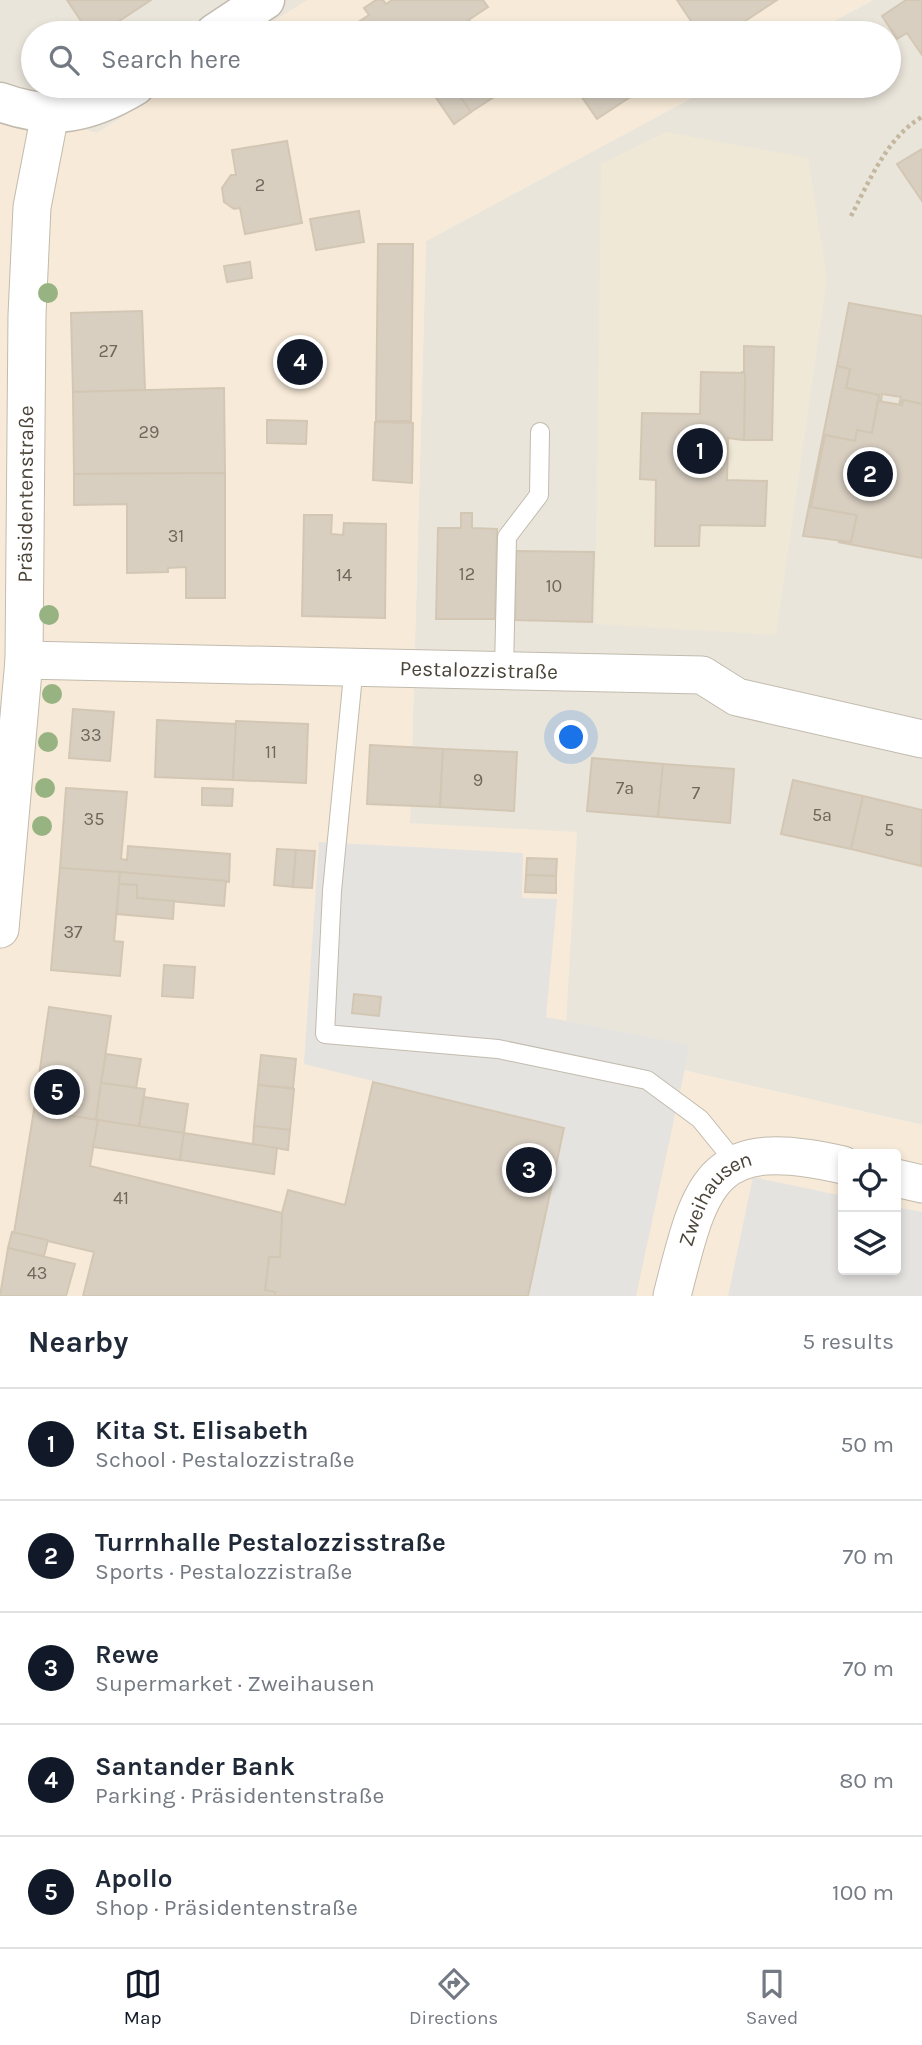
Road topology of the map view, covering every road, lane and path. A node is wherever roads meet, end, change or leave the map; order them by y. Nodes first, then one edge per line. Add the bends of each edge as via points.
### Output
1 (265, 0) edge
2 (233, 21) edge
3 (114, 98) edge
4 (0, 102) edge
5 (50, 114) junction
6 (922, 117) edge
7 (851, 216) dead end
8 (540, 432) dead end
9 (24, 660) junction
10 (354, 665) junction
11 (504, 669) junction
12 (922, 739) edge
13 (0, 929) edge
14 (735, 1162) junction
15 (838, 1164) edge
16 (901, 1179) edge
17 (922, 1184) edge
18 (672, 1296) edge

1 - 2 street
3 - 5 street via 77,113
4 - 5 street
5 - 9 street, Präsidentenstraße via 32,220 27,316
6 - 7 path via 909,125 879,164
8 - 11 lane via 539,495 507,537
9 - 10 street, Pestalozzistraße
9 - 13 street, Präsidentenstraße
10 - 11 street, Pestalozzistraße
10 - 14 lane via 332,891 325,1034 498,1049 647,1080 700,1119
11 - 12 street, Pestalozzistraße via 702,674 737,697
14 - 15 street, Zweihausen via 785,1154
14 - 18 street, Zweihausen via 715,1178 699,1204
16 - 17 street

